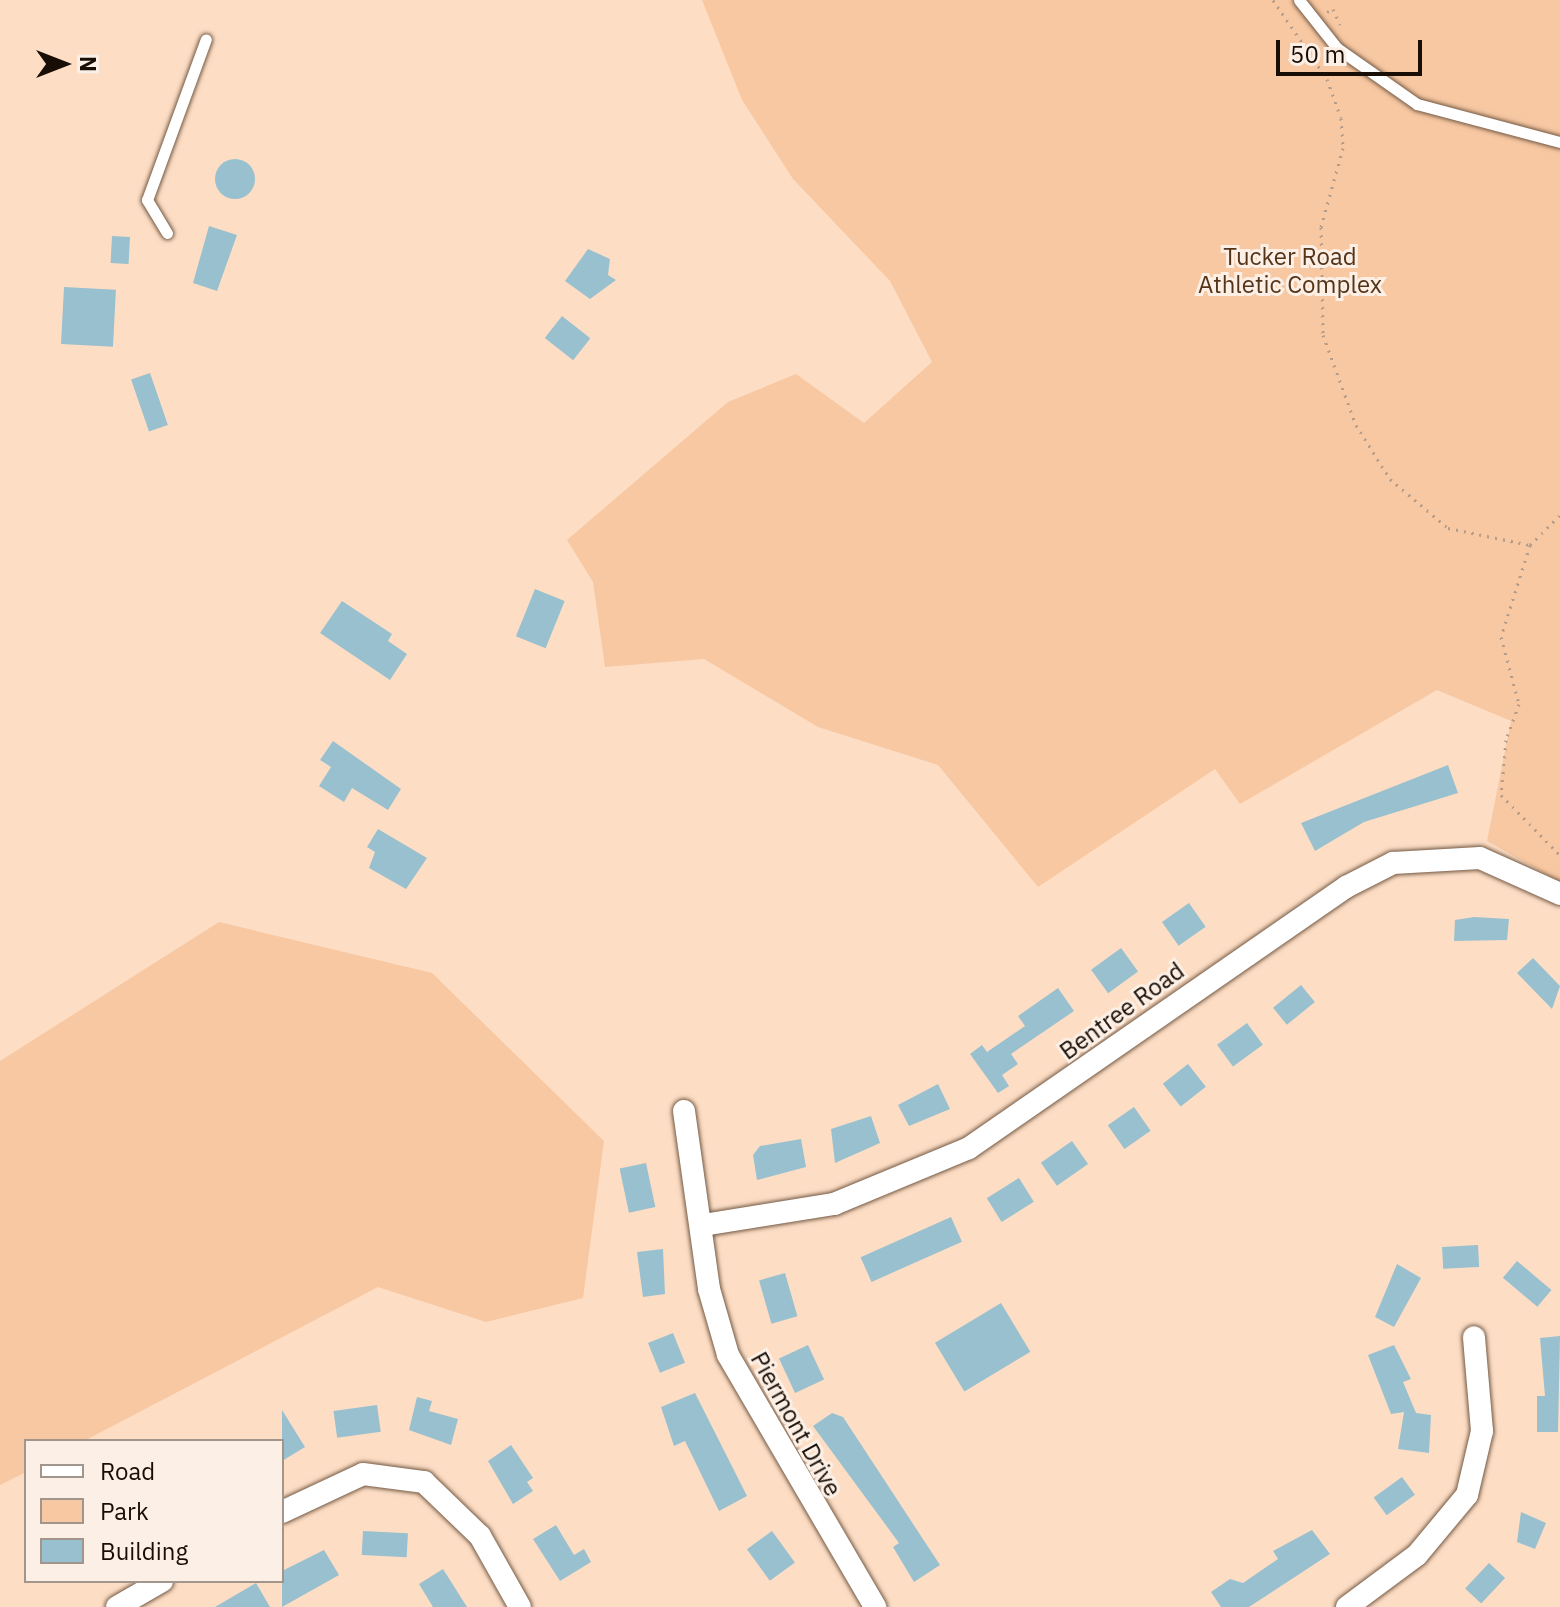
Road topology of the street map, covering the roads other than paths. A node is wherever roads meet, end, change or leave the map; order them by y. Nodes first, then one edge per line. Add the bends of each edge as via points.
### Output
1 (1299, 0) edge
2 (206, 39) dead end
3 (1560, 142) edge
4 (167, 233) dead end
5 (1560, 894) edge
6 (684, 1111) dead end
7 (703, 1225) junction
8 (1474, 1337) dead end
9 (284, 1511) edge
10 (159, 1583) edge
11 (117, 1607) edge
12 (520, 1607) edge
13 (875, 1607) edge
14 (1347, 1607) edge

1 - 3 lane via 1337,48 1417,104
2 - 4 lane via 147,200
5 - 7 street, Bentree Road via 1480,858 1393,863 1320,904 969,1148 834,1204
6 - 7 street, Piermont Drive
7 - 13 street, Piermont Drive via 717,1322 743,1391
8 - 14 street via 1482,1444 1467,1495 1417,1555
9 - 12 street via 363,1474 424,1482 475,1529
10 - 11 street

